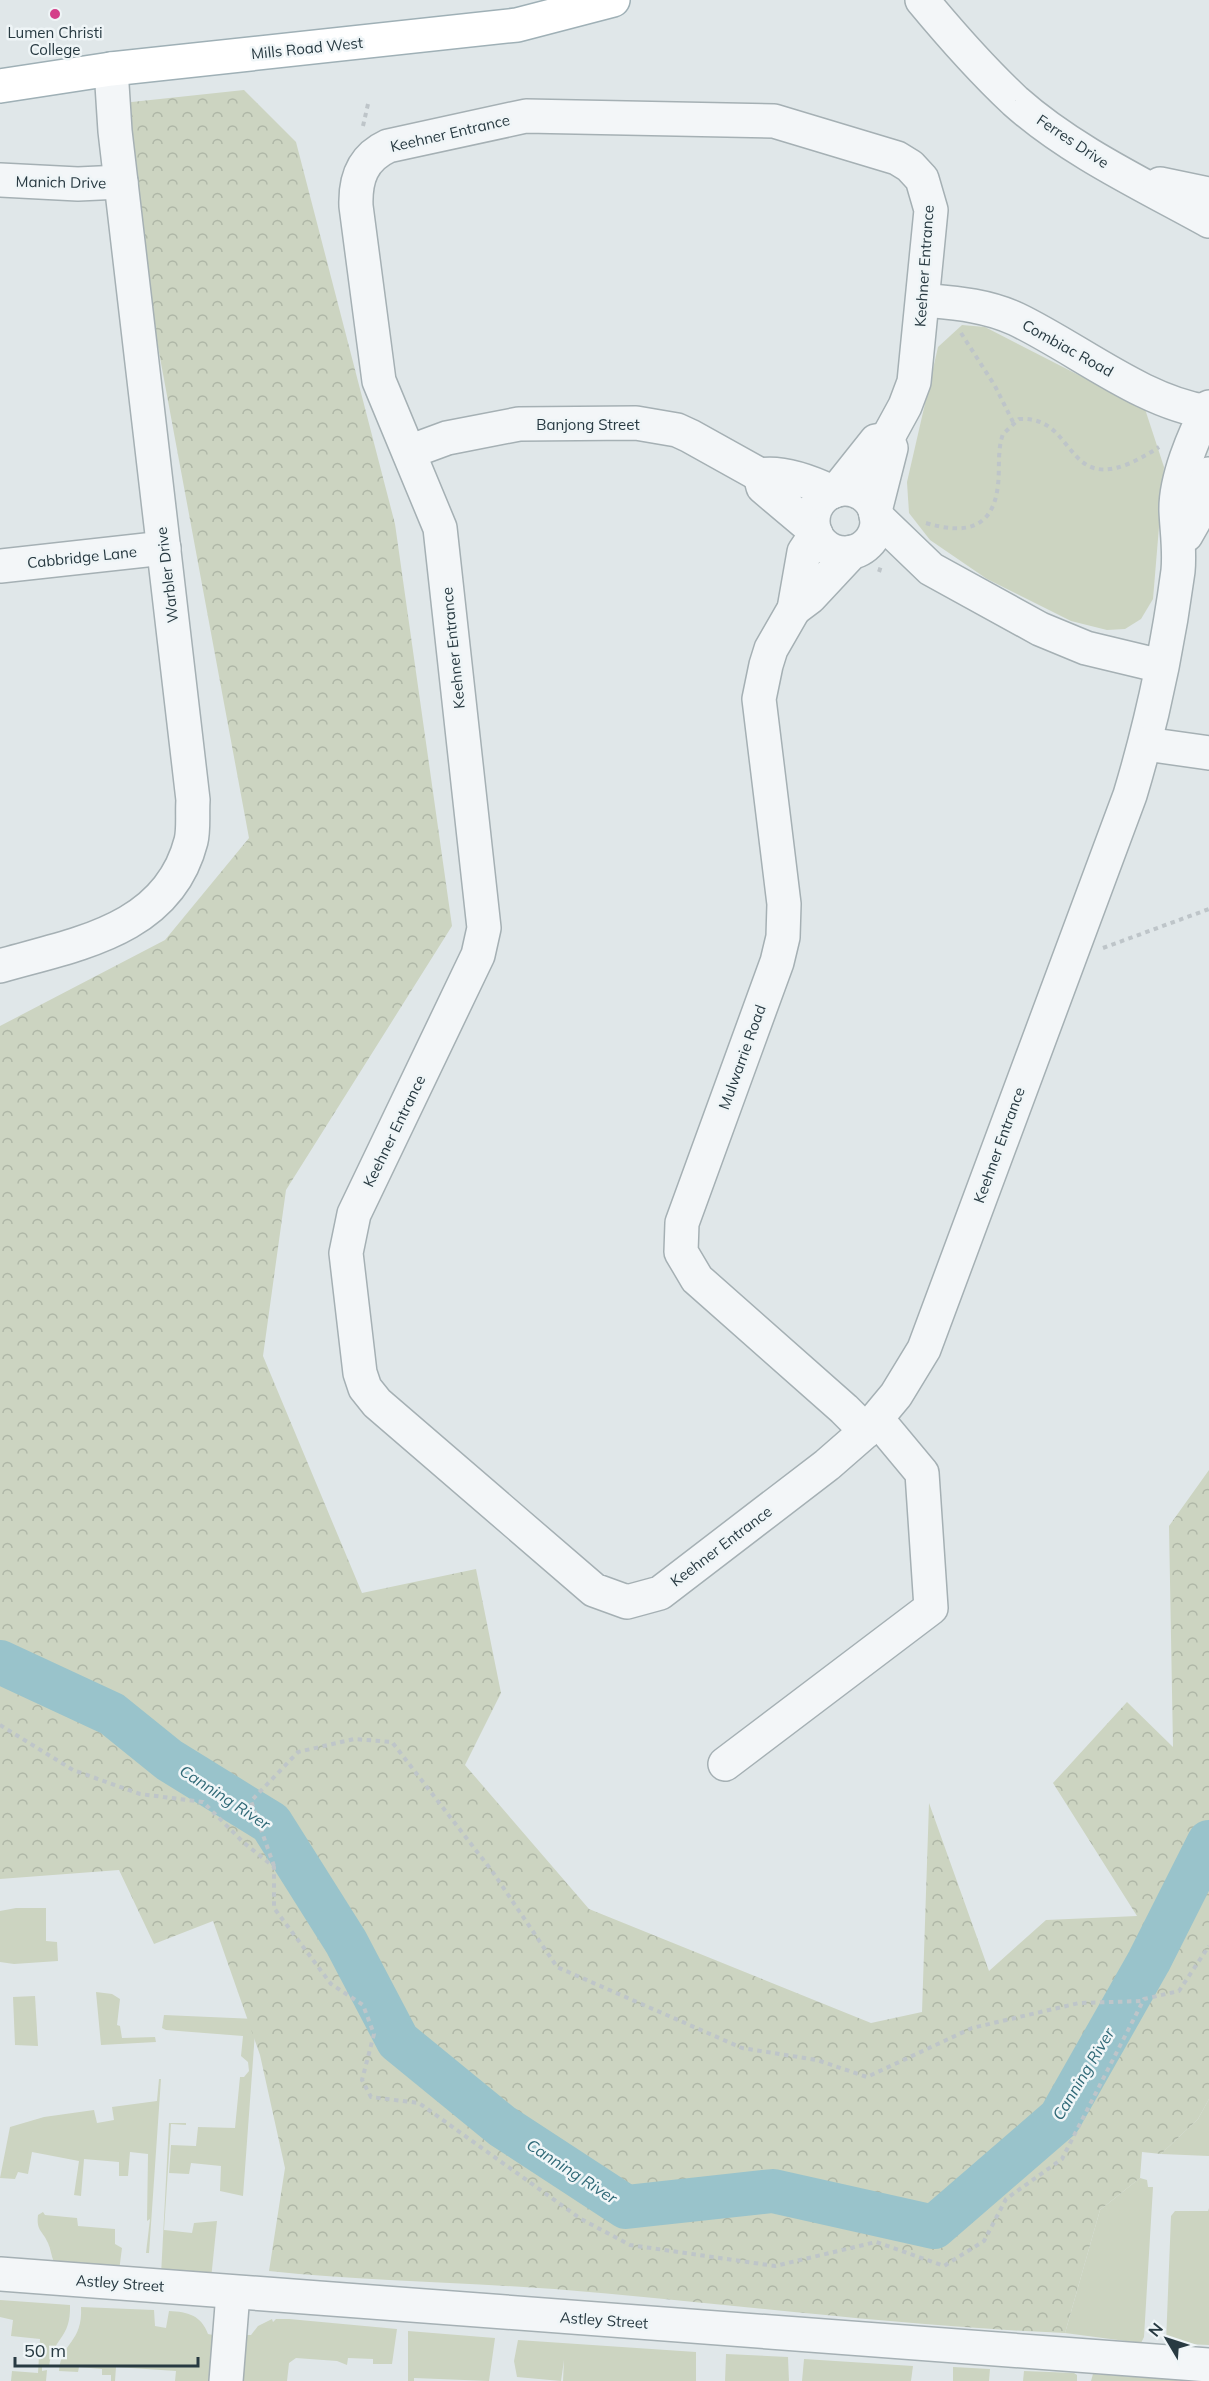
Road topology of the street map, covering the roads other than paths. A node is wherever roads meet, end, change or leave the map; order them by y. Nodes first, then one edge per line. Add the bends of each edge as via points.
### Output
1 (613, 0) edge
2 (922, 0) edge
3 (943, 0) edge
4 (954, 38) junction
5 (111, 69) junction
6 (0, 86) edge
7 (1129, 177) junction
8 (0, 180) edge
9 (121, 182) junction
10 (1209, 194) edge
11 (1209, 221) edge
12 (923, 300) junction
13 (1208, 410) edge
14 (887, 439) junction
15 (409, 452) junction
16 (1209, 474) edge
17 (760, 475) junction
18 (835, 491) junction
19 (875, 513) junction
20 (815, 532) junction
21 (1180, 544) junction
22 (164, 548) junction
23 (867, 560) junction
24 (0, 566) edge
25 (931, 569) junction
26 (794, 609) junction
27 (1161, 666) junction
28 (1146, 744) junction
29 (1209, 753) edge
30 (0, 966) edge
31 (871, 1425) junction
32 (725, 1764) dead end
33 (0, 2274) edge
34 (233, 2293) junction
35 (1209, 2365) edge
36 (226, 2381) edge

1 - 5 main road, Mills Road West via 517,25
2 - 4 street, Ferres Drive
3 - 4 street, Ferres Drive
4 - 7 street, Ferres Drive via 1016,101 1066,140
5 - 6 main road, Mills Road West
5 - 9 street, Warbler Drive
7 - 10 street
7 - 11 street, Ferres Drive
8 - 9 street, Manich Drive
9 - 22 street, Warbler Drive
12 - 13 street, Combiac Road via 975,304 1015,318 1167,402
12 - 14 street, Keehner Entrance via 914,382
12 - 15 street, Keehner Entrance via 931,210 926,188 916,171 897,158 774,121 526,116 388,146 373,153 362,167 356,189 357,206 380,381
13 - 21 street, Keehner Entrance via 1194,438 1179,488 1176,510
14 - 18 street, Keehner Entrance via 876,441
14 - 19 street, Keehner Entrance via 891,448
15 - 17 street, Banjong Street via 447,438 519,424 636,423 677,430
15 - 31 street, Keehner Entrance via 440,528 484,928 478,955 354,1214 346,1253 364,1388 594,1590 627,1602 660,1593 827,1465
16 - 21 street, Keehner Entrance via 1194,521
17 - 18 street, Banjong Street via 773,473
17 - 20 street, Banjong Street via 763,487
18 - 19 street via 861,494
18 - 20 street via 818,504 813,519
19 - 23 street
19 - 25 street
20 - 23 street via 826,548
20 - 26 street, Mulwarrie Road via 804,552
21 - 27 street, Keehner Entrance
22 - 24 street, Cabbridge Lane
22 - 30 street, Warbler Drive via 193,800 191,841 175,880 142,916 98,937
23 - 25 street
23 - 26 street, Mulwarrie Road
25 - 27 street via 1040,629 1086,648
26 - 31 street, Mulwarrie Road via 771,649 759,699 784,904 783,937 682,1222 681,1252 697,1280 844,1409
27 - 28 street, Keehner Entrance
28 - 29 street
28 - 31 street, Keehner Entrance via 934,1326 910,1372
31 - 32 street, Mulwarrie Road via 922,1473 931,1608
33 - 34 street, Astley Street
34 - 35 street, Astley Street
34 - 36 street

